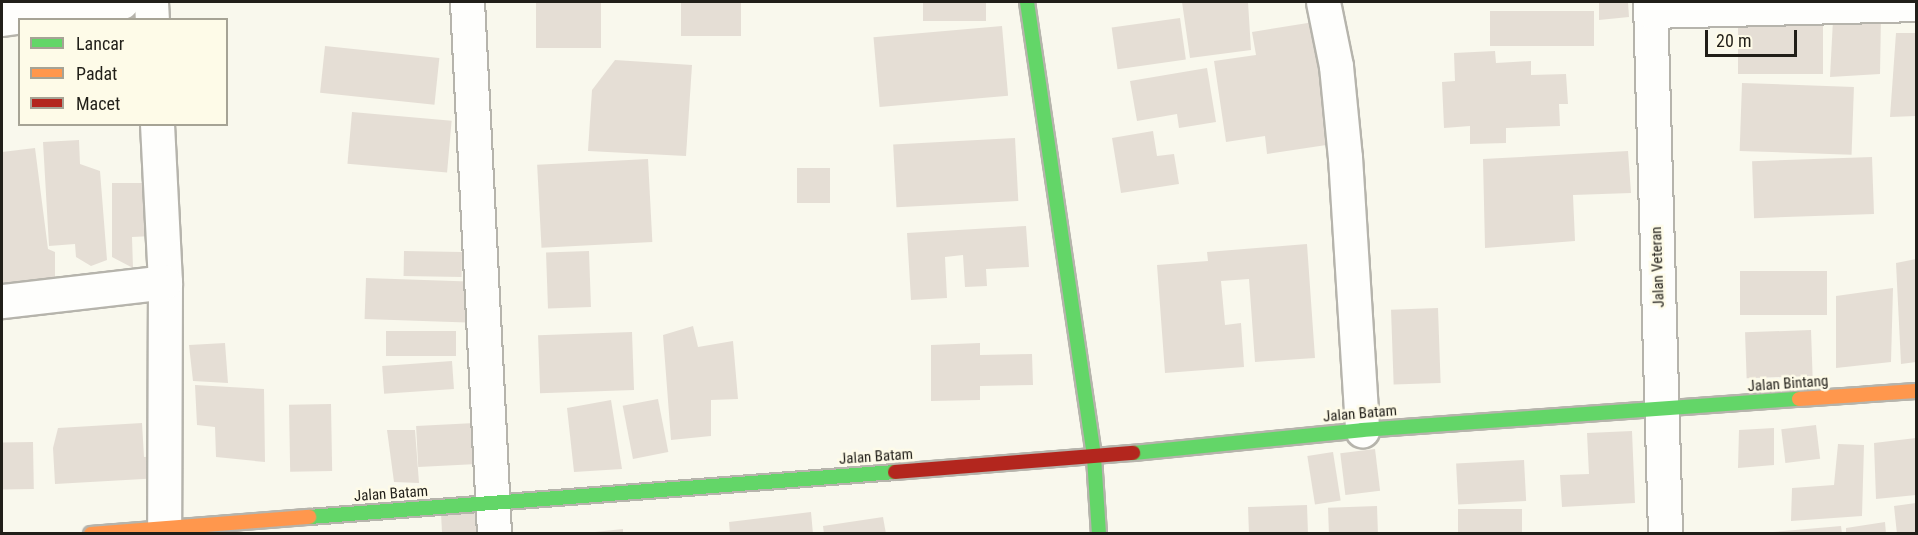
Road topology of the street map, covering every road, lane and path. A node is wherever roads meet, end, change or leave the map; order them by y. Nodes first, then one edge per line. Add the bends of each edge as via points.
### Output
1 (122, 2) edge
2 (151, 2) edge
3 (467, 2) edge
4 (1028, 2) edge
5 (1323, 2) edge
6 (1917, 4) edge
7 (1650, 6) edge
8 (152, 18) edge
9 (2, 20) edge
10 (157, 126) edge
11 (165, 282) junction
12 (2, 301) edge
13 (1917, 391) edge
14 (1663, 409) junction
15 (1362, 430) junction
16 (1094, 457) junction
17 (493, 518) edge
18 (164, 531) edge
19 (91, 534) edge
20 (1099, 534) edge
21 (1665, 534) edge

1 - 9 street
2 - 8 street
3 - 17 street
4 - 16 street
5 - 15 street via 1345,157
6 - 7 street
7 - 14 street, Jalan Veteran
10 - 11 street
11 - 12 street
11 - 18 street
13 - 14 street, Jalan Bintang
14 - 15 street, Jalan Batam
14 - 21 street, Jalan Veteran
15 - 16 street, Jalan Batam
16 - 17 street, Jalan Batam
16 - 20 street
17 - 18 street, Jalan Batam
18 - 19 street, Jalan Batam

